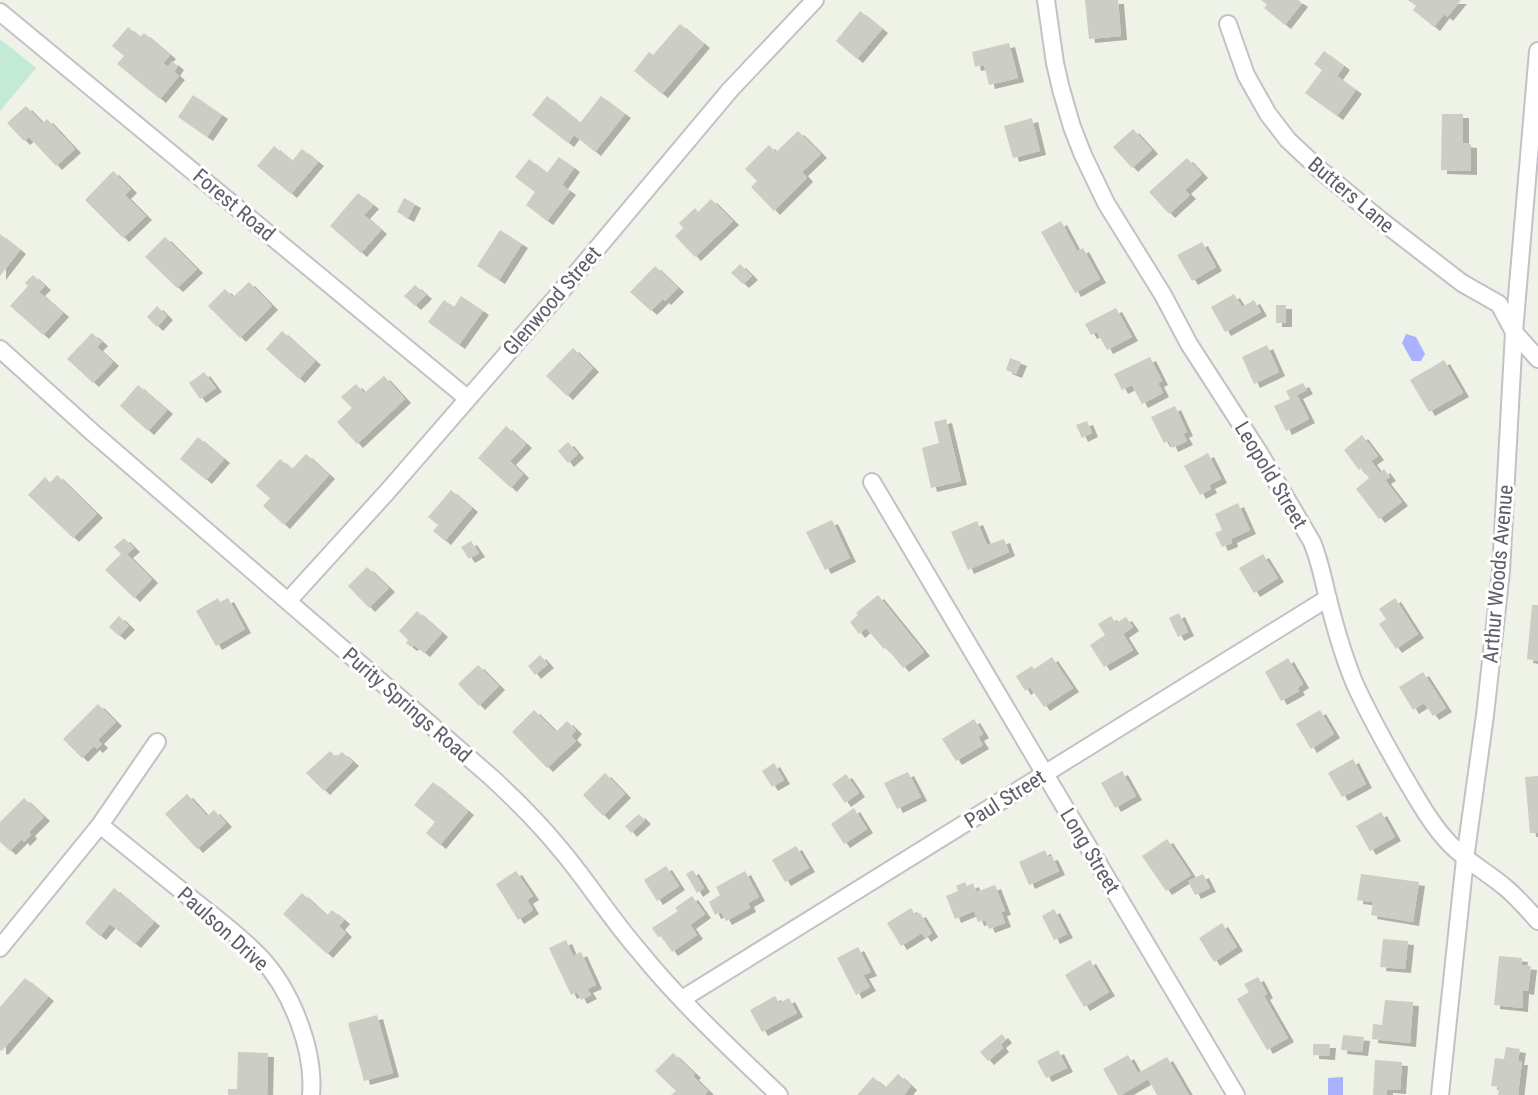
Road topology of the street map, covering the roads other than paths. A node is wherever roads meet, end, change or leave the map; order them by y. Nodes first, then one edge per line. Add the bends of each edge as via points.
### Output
1 (815, 0) edge
2 (1046, 0) edge
3 (0, 12) edge
4 (1228, 24) dead end
5 (1538, 51) edge
6 (1514, 332) junction
7 (0, 349) edge
8 (1538, 358) edge
9 (467, 398) junction
10 (873, 482) dead end
11 (1328, 598) junction
12 (288, 601) junction
13 (157, 742) dead end
14 (1045, 774) junction
15 (100, 825) junction
16 (1465, 859) junction
17 (1538, 921) edge
18 (0, 948) edge
19 (682, 999) junction
20 (311, 1095) edge
21 (779, 1095) edge
22 (1236, 1095) edge
23 (1440, 1095) edge

1 - 9 street, Glenwood Street via 730,90
2 - 11 street, Leopold Street via 1055,63 1083,155 1189,344 1312,542
3 - 9 street, Forest Road
4 - 6 street, Butters Lane via 1246,75 1288,140 1388,226 1462,283 1499,304
5 - 6 street, Arthur Woods Avenue
6 - 8 street, Butters Lane
6 - 16 street, Arthur Woods Avenue via 1501,571
7 - 12 street, Purity Springs Road
9 - 12 street, Glenwood Street
10 - 14 street, Long Street
11 - 14 street, Paul Street
11 - 16 street, Leopold Street via 1342,651 1377,728 1423,809
12 - 19 street, Purity Springs Road via 522,806 562,850 637,950
13 - 15 street
14 - 19 street, Paul Street
14 - 22 street, Long Street
15 - 18 street
15 - 20 street, Paulson Drive via 260,957 283,987 297,1018 309,1055
16 - 17 street, Leopold Street via 1508,890
16 - 23 street, Arthur Woods Avenue
19 - 21 street, Purity Springs Road

